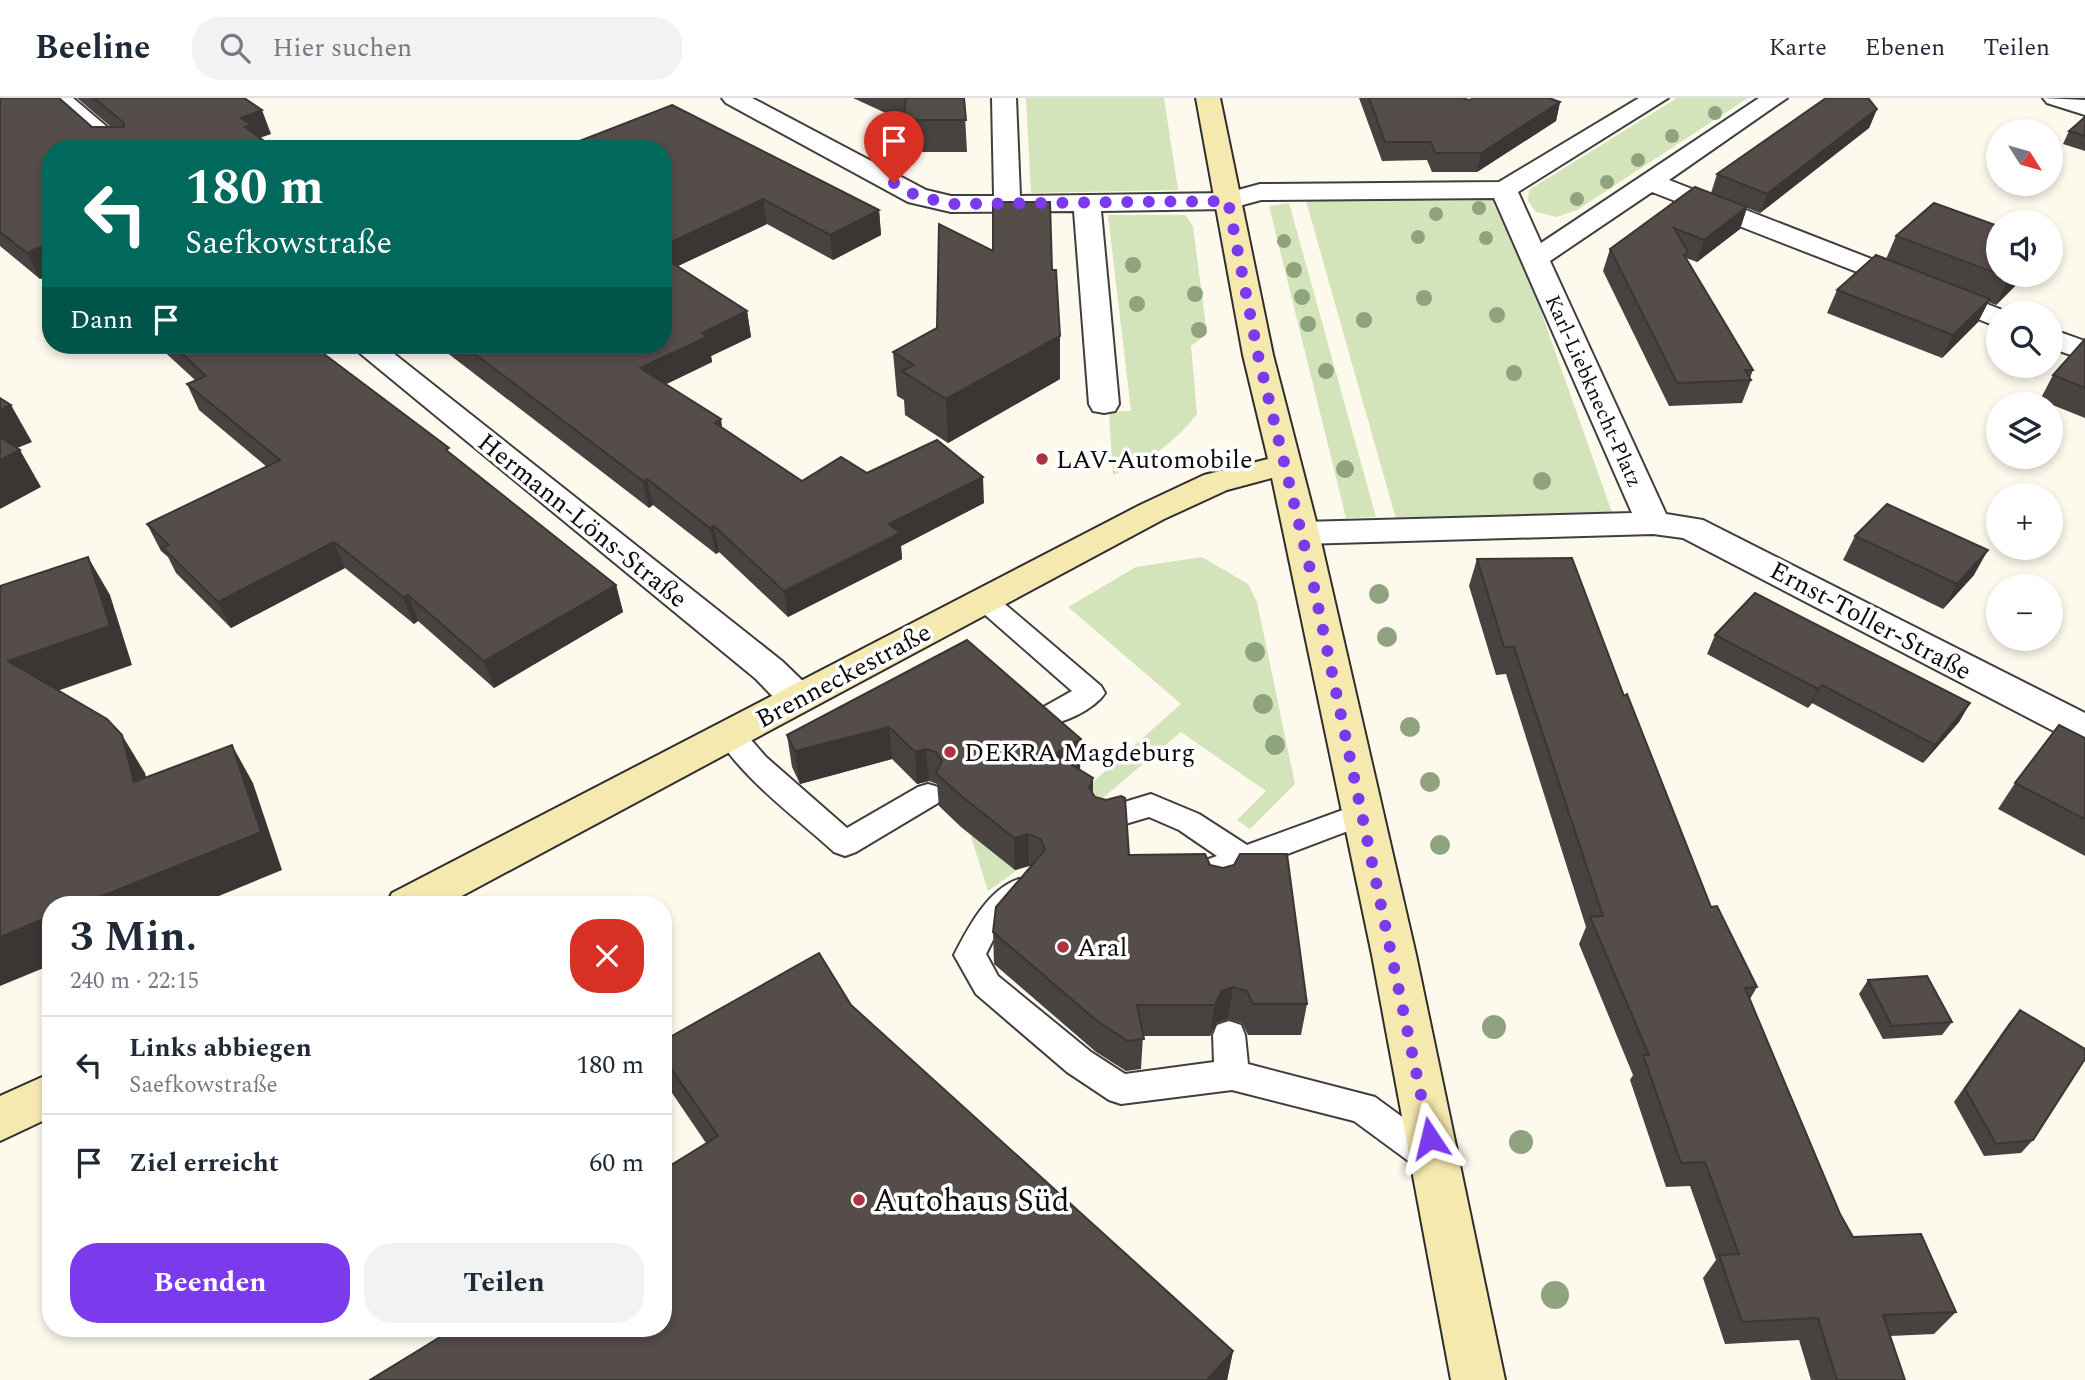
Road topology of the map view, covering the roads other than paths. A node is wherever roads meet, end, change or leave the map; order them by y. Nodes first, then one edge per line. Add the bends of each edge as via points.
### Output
1 (58, 98) edge
2 (734, 98) edge
3 (1004, 98) edge
4 (1208, 98) edge
5 (1656, 98) edge
6 (1774, 98) edge
7 (2055, 98) edge
8 (2085, 108) edge
9 (110, 140) edge
10 (1650, 182) junction
11 (1504, 190) junction
12 (1228, 201) junction
13 (1087, 203) junction
14 (1007, 204) junction
15 (1535, 259) junction
16 (1986, 312) edge
17 (2063, 343) edge
18 (2085, 351) edge
19 (376, 354) edge
20 (1104, 404) dead end
21 (1285, 467) junction
22 (1653, 523) junction
23 (1302, 533) junction
24 (984, 600) junction
25 (798, 698) junction
26 (1050, 716) edge
27 (2085, 730) edge
28 (730, 734) junction
29 (928, 795) dead end
30 (1362, 814) junction
31 (1105, 820) edge
32 (1244, 858) junction
33 (1028, 881) edge
34 (1218, 886) edge
35 (424, 896) edge
36 (1229, 1035) dead end
37 (1232, 1075) junction
38 (42, 1098) edge
39 (0, 1119) edge
40 (1434, 1160) junction
41 (1478, 1380) edge

1 - 9 street
2 - 14 street via 917,196 951,204
3 - 14 street
4 - 12 main road
5 - 11 street
6 - 10 street
7 - 8 street
10 - 15 street
10 - 16 street
11 - 12 street via 1260,192
11 - 15 street, Karl-Liebknecht-Platz
12 - 13 street
12 - 21 main road
13 - 14 street
13 - 20 street
15 - 22 street, Karl-Liebknecht-Platz
17 - 18 street
19 - 25 street, Hermann-Löns-Straße
21 - 23 main road
21 - 24 main road, Brenneckestraße via 1248,470 1212,482
22 - 23 street, Karl-Liebknecht-Platz
22 - 27 street, Ernst-Toller-Straße via 1691,528 1729,545
23 - 30 main road
24 - 25 main road, Brenneckestraße
24 - 26 lane via 1091,692
25 - 28 main road, Brenneckestraße
28 - 29 lane via 756,764 845,844
28 - 35 main road, Brenneckestraße
30 - 32 lane
30 - 40 main road
31 - 32 lane via 1151,805 1189,822
32 - 34 lane via 1217,867
33 - 37 lane via 982,931 970,955 986,985 1079,1062 1121,1089
36 - 37 lane
37 - 40 lane via 1363,1108
38 - 39 main road
40 - 41 main road

